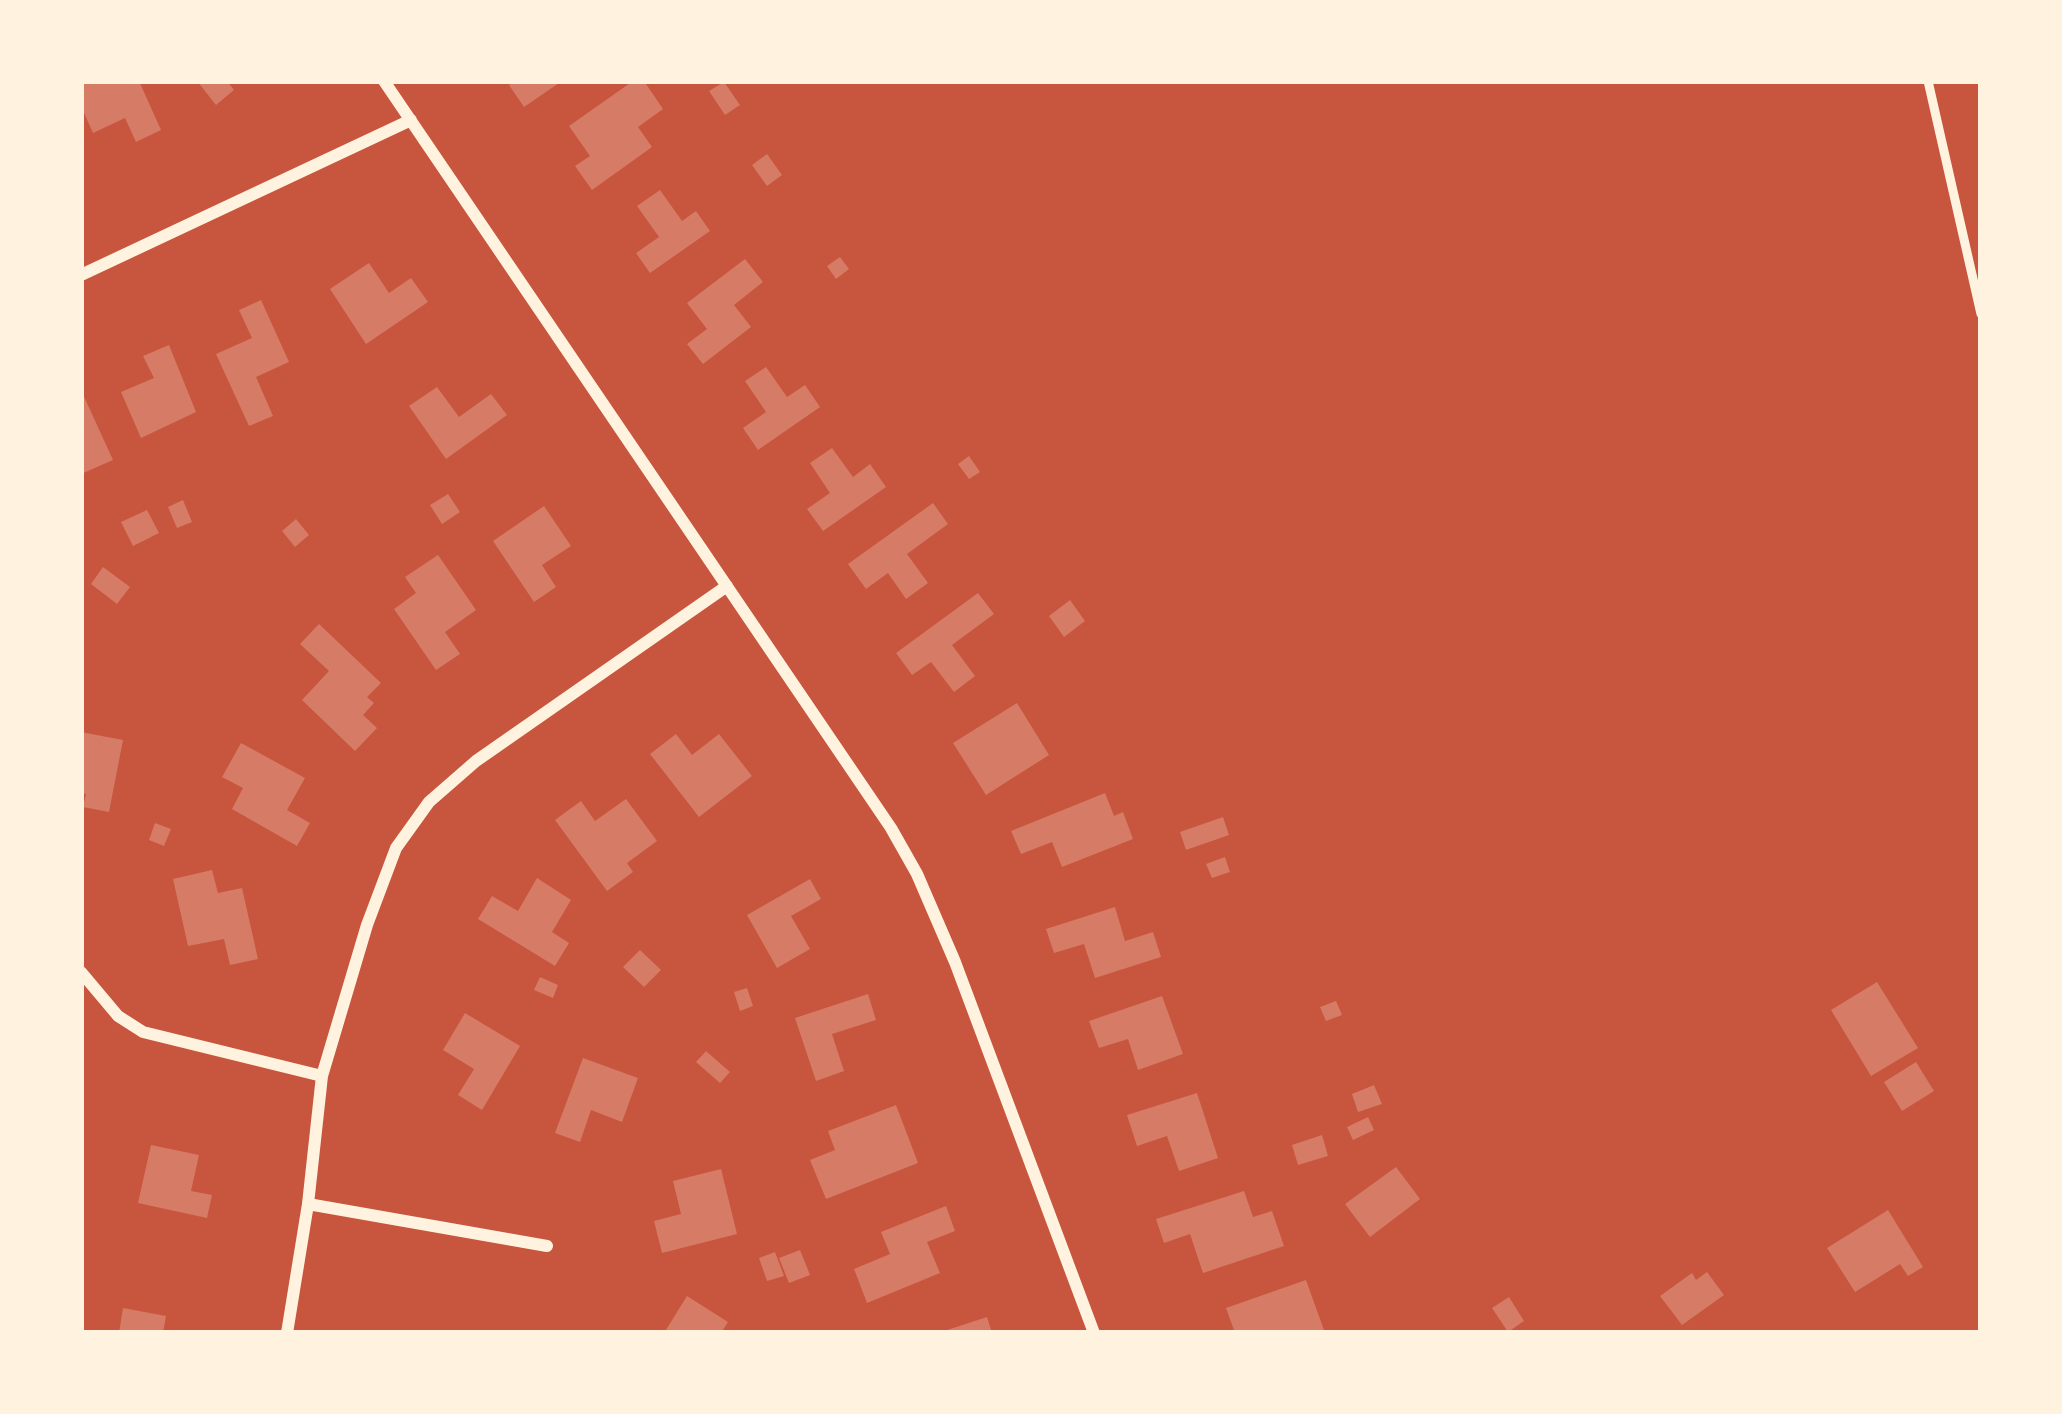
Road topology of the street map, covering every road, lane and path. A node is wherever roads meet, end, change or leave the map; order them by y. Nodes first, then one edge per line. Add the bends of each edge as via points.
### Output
1 (384, 81) edge
2 (1928, 81) edge
3 (411, 120) junction
4 (81, 275) edge
5 (1981, 314) edge
6 (727, 586) junction
7 (81, 972) edge
8 (322, 1076) junction
9 (308, 1204) junction
10 (547, 1246) dead end
11 (287, 1333) edge
12 (1094, 1333) edge

1 - 3 street
2 - 5 lane
3 - 4 street
3 - 6 street
6 - 8 street via 476,760 429,802 396,848
6 - 12 street via 917,874
7 - 8 street via 143,1032
8 - 9 street
9 - 10 street
9 - 11 street

